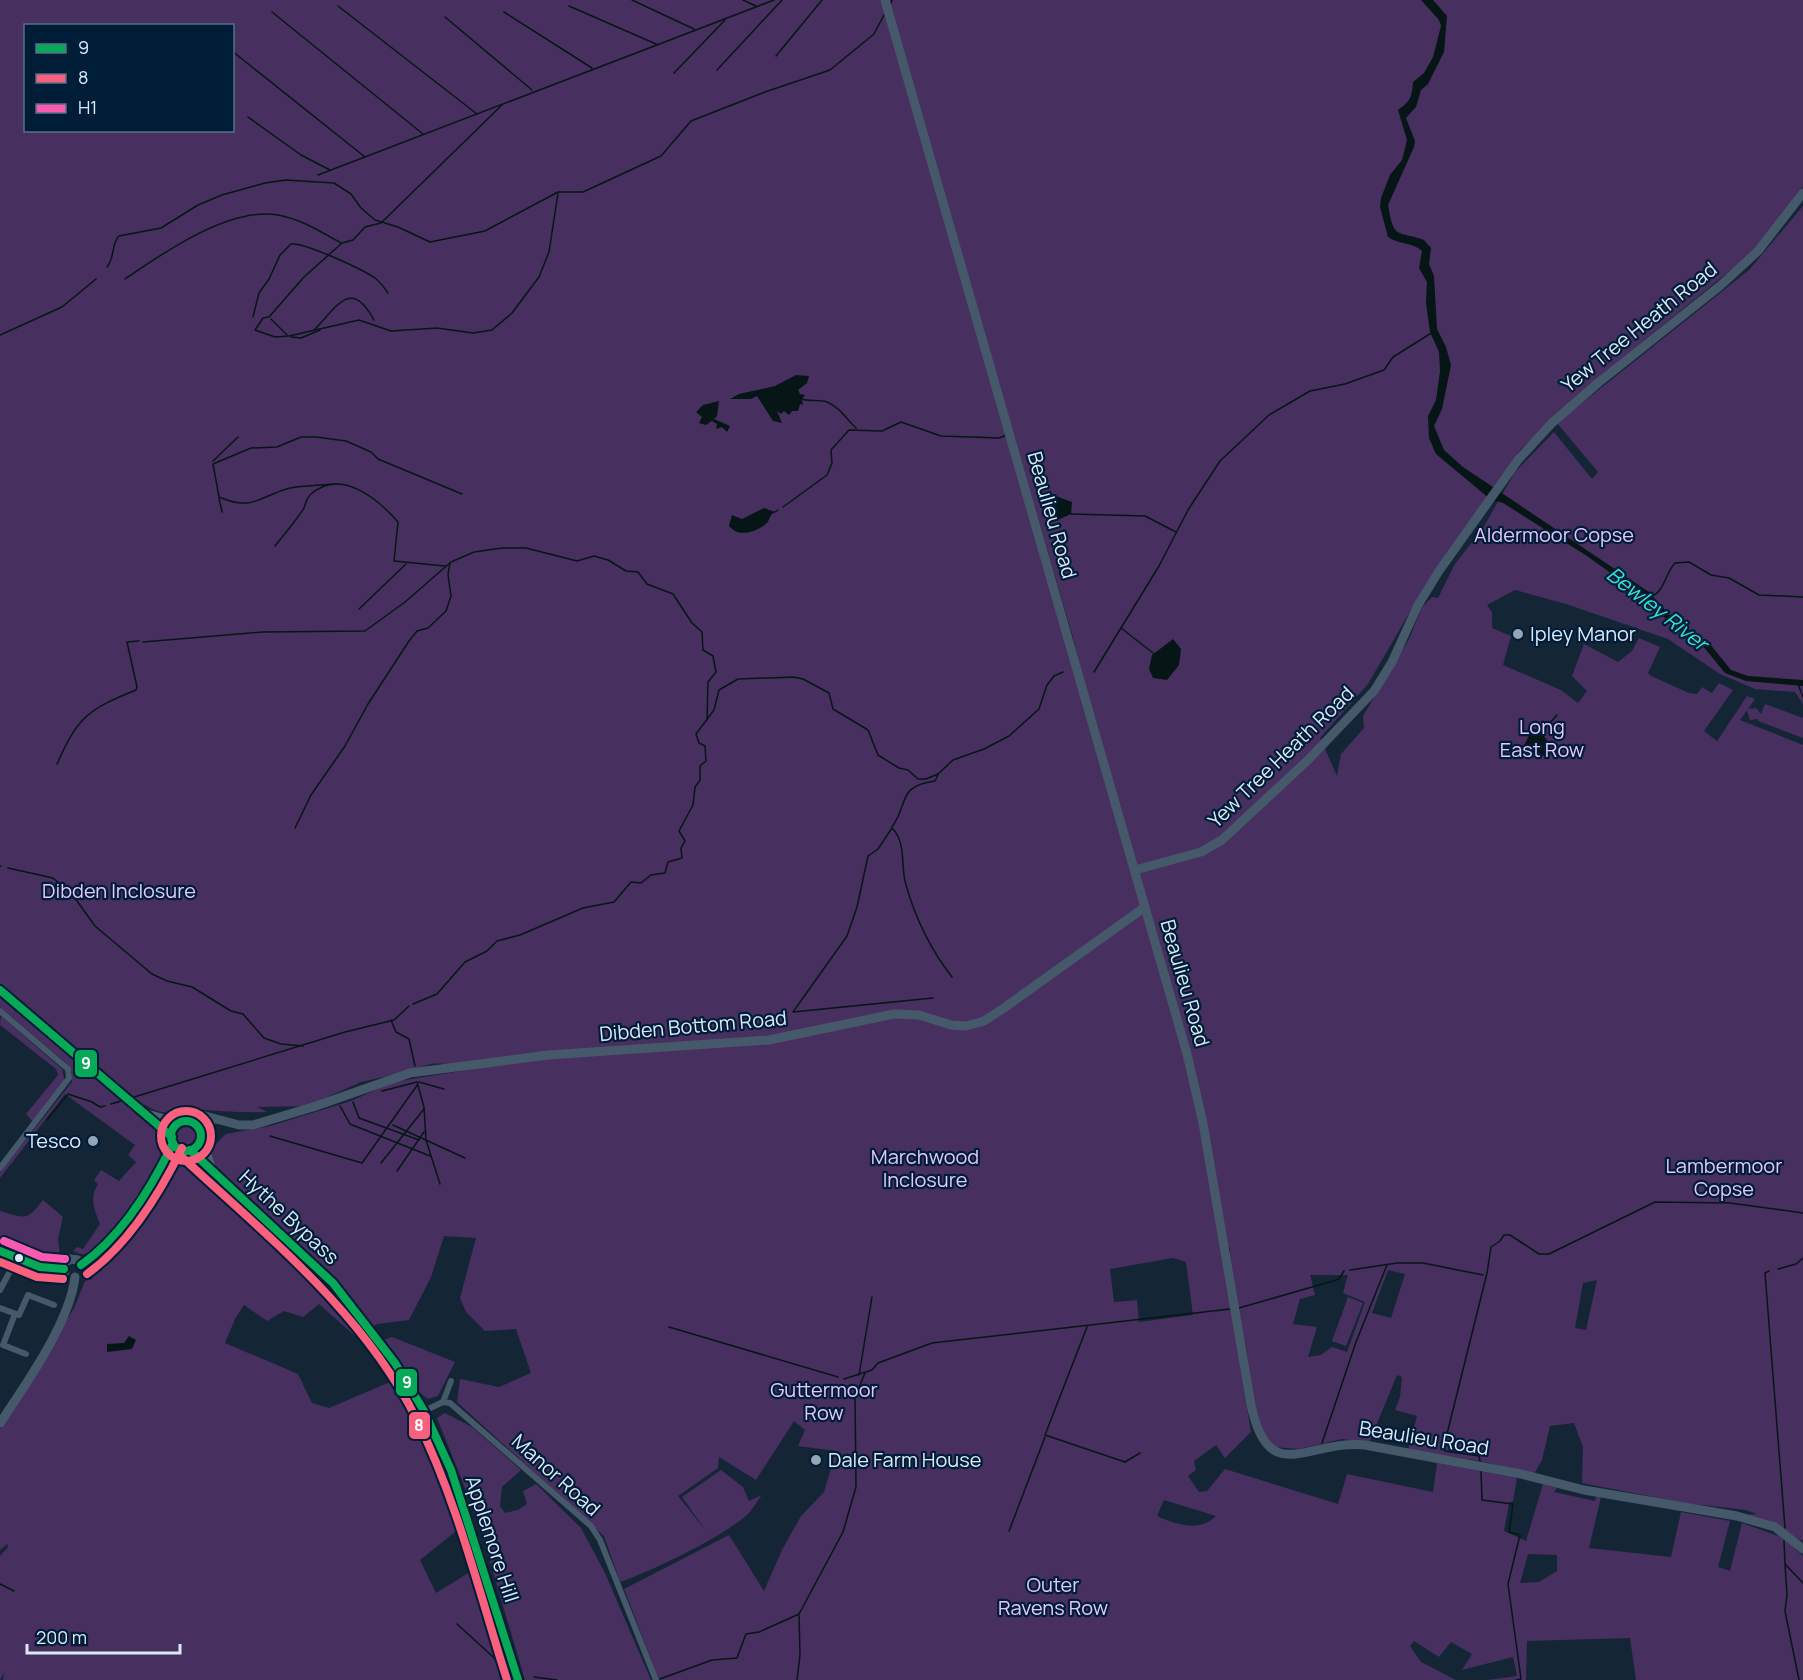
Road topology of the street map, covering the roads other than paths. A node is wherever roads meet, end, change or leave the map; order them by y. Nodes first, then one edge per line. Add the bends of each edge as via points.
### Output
1 (885, 0) edge
2 (1803, 193) edge
3 (1135, 870) junction
4 (1145, 907) junction
5 (0, 990) edge
6 (0, 1011) edge
7 (145, 1114) junction
8 (214, 1119) junction
9 (183, 1122) junction
10 (201, 1136) junction
11 (172, 1140) junction
12 (187, 1150) junction
13 (163, 1165) junction
14 (0, 1168) edge
15 (211, 1168) junction
16 (0, 1251) edge
17 (17, 1258) junction
18 (81, 1264) junction
19 (64, 1269) junction
20 (75, 1276) junction
21 (0, 1288) edge
22 (54, 1305) dead end
23 (0, 1308) edge
24 (17, 1315) junction
25 (26, 1354) dead end
26 (451, 1381) dead end
27 (443, 1402) junction
28 (424, 1411) junction
29 (0, 1422) edge
30 (1803, 1549) edge
31 (518, 1680) edge
32 (656, 1680) edge

1 - 3 street, Beaulieu Road
2 - 3 street, Yew Tree Heath Road via 1758,251 1598,382 1518,460 1439,571 1418,605 1392,662 1357,711 1221,840 1201,852
3 - 4 street, Beaulieu Road
4 - 8 street, Dibden Bottom Road via 1049,979 978,1023 951,1025 919,1015 894,1014 769,1040 504,1060 410,1073 253,1125
4 - 30 street, Beaulieu Road via 1198,1099 1256,1431 1268,1448 1292,1455 1352,1444 1499,1469 1584,1490 1737,1516 1775,1527
5 - 7 main road
6 - 14 street via 68,1068 69,1078
7 - 9 main road
7 - 11 main road
8 - 9 street, Dibden Bottom Road via 195,1117
8 - 10 street
9 - 10 main road via 195,1124
9 - 11 main road via 173,1129
10 - 12 main road via 197,1145
10 - 15 main road, Hythe Bypass
11 - 12 main road
11 - 13 street
12 - 13 street
12 - 15 main road, Hythe Bypass
13 - 18 street via 98,1254
15 - 28 main road, Hythe Bypass via 333,1283 395,1363
16 - 17 street
17 - 19 street via 40,1267
17 - 21 street
18 - 19 street via 70,1259
18 - 20 street via 80,1273
19 - 20 street
20 - 29 street via 73,1292 59,1324 29,1380
22 - 24 street via 28,1295
23 - 24 street
24 - 25 street via 3,1344
26 - 27 street
27 - 28 street
27 - 32 street, Manor Road via 450,1403 591,1526
28 - 31 main road, Applemore Hill via 451,1470

